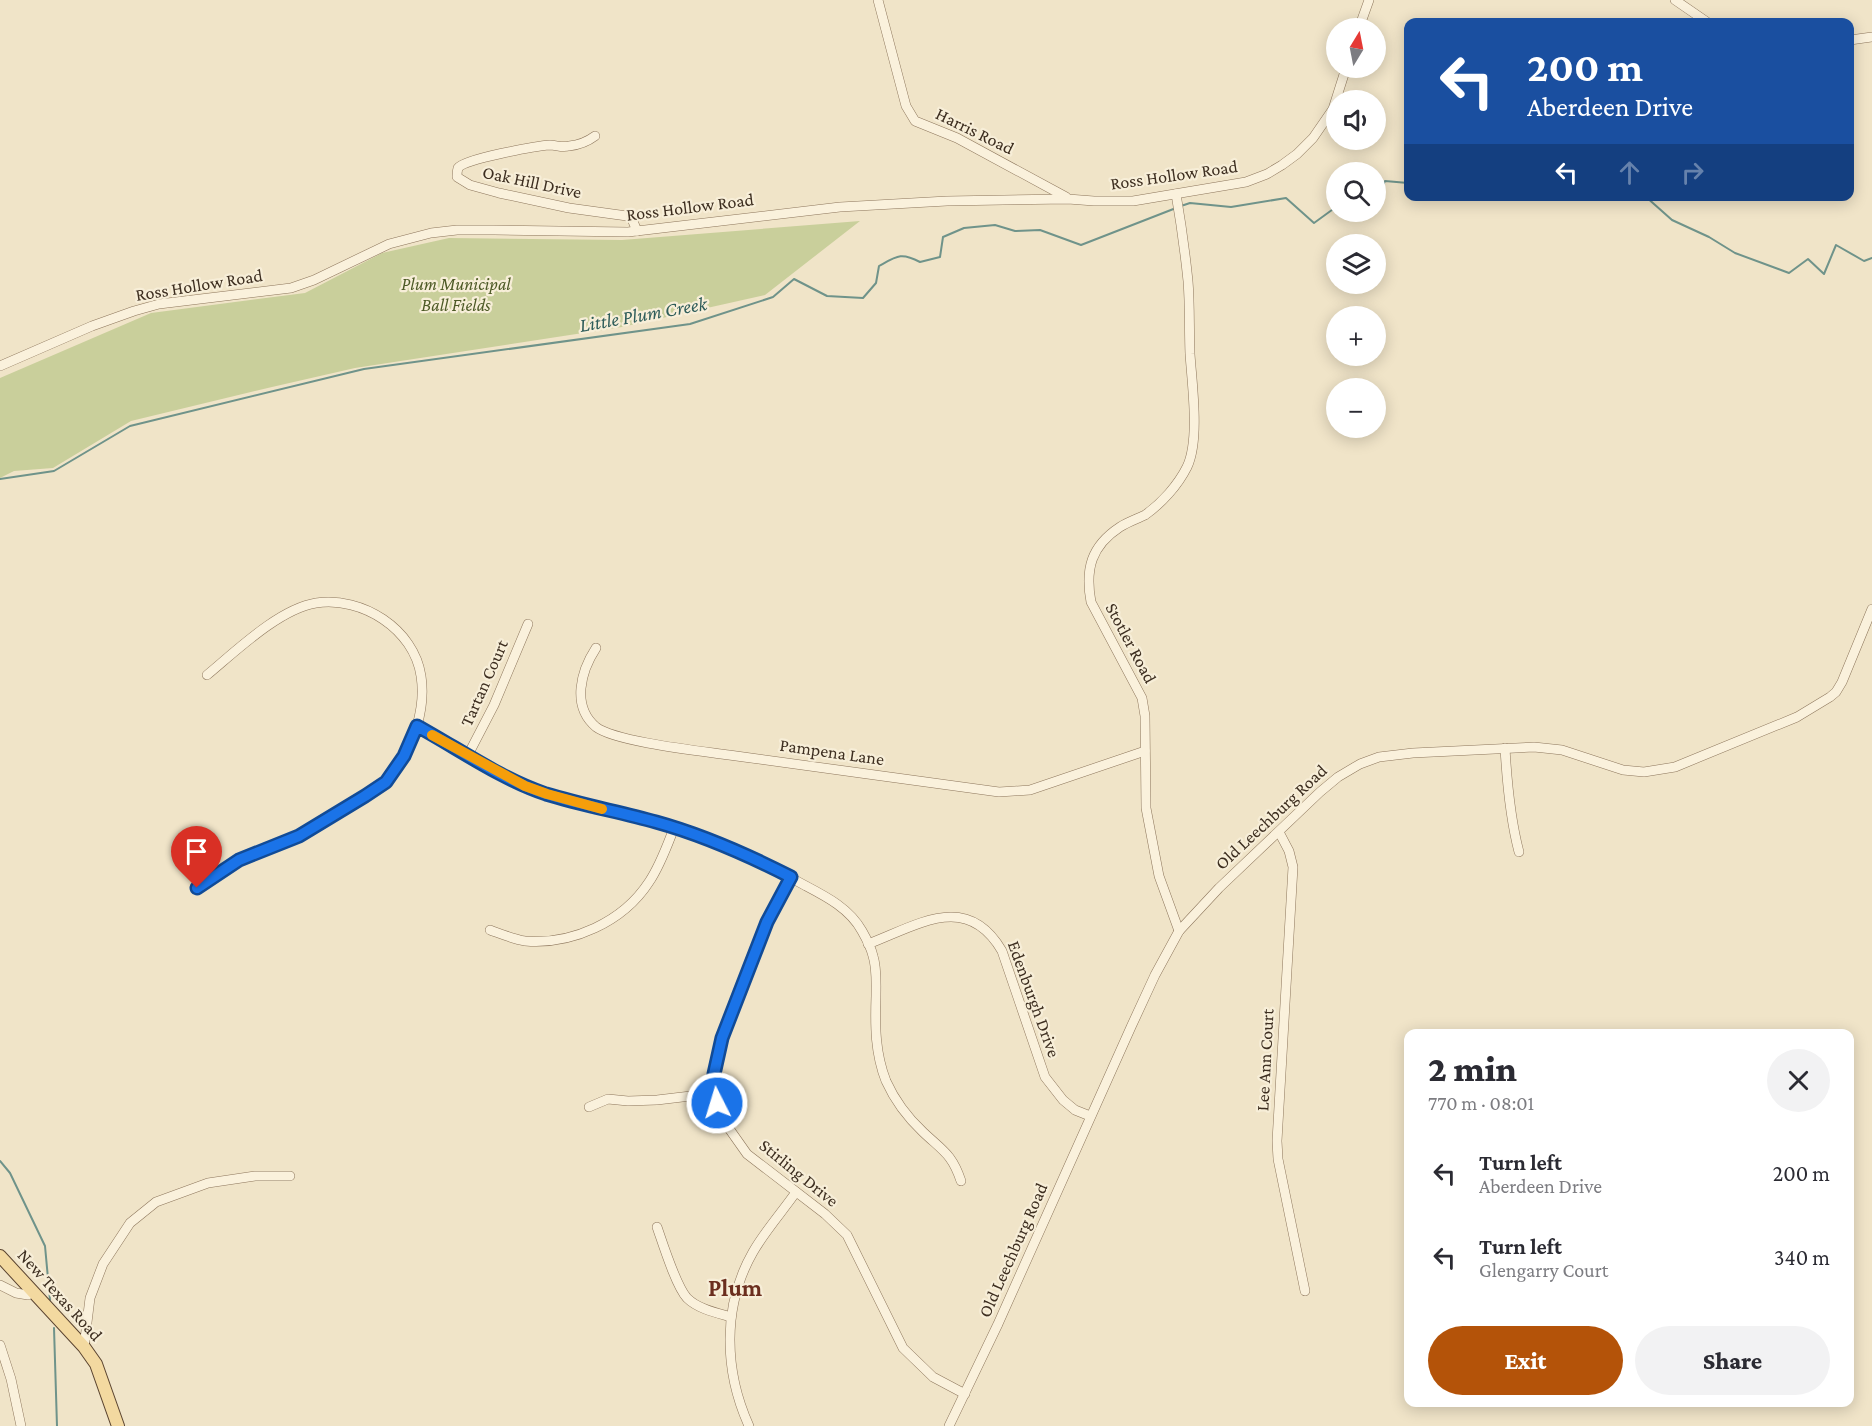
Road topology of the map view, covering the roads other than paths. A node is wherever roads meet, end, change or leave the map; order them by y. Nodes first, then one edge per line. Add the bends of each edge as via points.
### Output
1 (878, 0) edge
2 (1369, 0) edge
3 (1675, 0) edge
4 (1363, 18) edge
5 (1701, 18) edge
6 (1872, 37) edge
7 (1854, 39) edge
8 (1343, 78) edge
9 (595, 136) dead end
10 (1068, 198) junction
11 (1177, 199) junction
12 (637, 231) junction
13 (0, 366) edge
14 (1872, 609) edge
15 (528, 624) dead end
16 (596, 648) dead end
17 (207, 675) dead end
18 (417, 726) junction
19 (1505, 748) junction
20 (1145, 751) junction
21 (468, 755) junction
22 (674, 828) junction
23 (1279, 832) junction
24 (1519, 852) dead end
25 (791, 877) junction
26 (197, 888) dead end
27 (490, 930) dead end
28 (1179, 931) junction
29 (868, 944) junction
30 (716, 1093) junction
31 (590, 1107) dead end
32 (1090, 1116) junction
33 (290, 1176) dead end
34 (961, 1181) dead end
35 (796, 1192) junction
36 (657, 1227) dead end
37 (0, 1256) edge
38 (0, 1285) edge
39 (32, 1291) junction
40 (1305, 1291) dead end
41 (731, 1317) junction
42 (0, 1345) edge
43 (84, 1347) junction
44 (965, 1394) junction
45 (21, 1426) edge
46 (118, 1426) edge
47 (749, 1426) edge
48 (949, 1426) edge

1 - 10 street, Harris Road via 906,106 915,121 965,142
2 - 4 street
3 - 5 street
6 - 7 street
8 - 11 street, Ross Hollow Road via 1333,109 1297,154 1267,174 1246,182
9 - 12 street, Oak Hill Drive via 566,147 514,150 467,163 459,166 457,177 499,194 627,216 633,219
10 - 11 street, Ross Hollow Road
10 - 12 street, Ross Hollow Road via 840,207
11 - 20 street, Stotler Road via 1188,282 1191,454 1160,503 1114,531 1096,549 1089,574 1091,602 1142,698
12 - 13 street, Ross Hollow Road via 457,230 412,236 291,288 134,310
14 - 19 street, Old Leechburg Road via 1842,682 1830,697 1797,717 1675,767 1644,772 1623,770 1562,750
15 - 21 street, Tartan Court
16 - 20 street, Pampena Lane via 582,677 580,692 588,717 607,733 677,748 999,792 1030,790
17 - 18 street via 290,612 317,603 356,606 388,622 413,654 423,688
18 - 21 street
18 - 26 street via 404,756 386,782 299,836 239,860
19 - 23 street, Old Leechburg Road via 1413,753 1360,764 1320,792
19 - 24 street
20 - 28 street, Stotler Road via 1148,820 1159,876
21 - 22 street via 547,794
22 - 25 street via 728,847
22 - 27 street via 650,882 611,921 553,941 523,940
23 - 28 street, Old Leechburg Road
23 - 40 street, Lee Ann Court via 1293,867 1278,1150
25 - 29 street via 832,900 851,916
25 - 30 street, Stirling Drive via 767,922 722,1038 714,1074
28 - 32 street, Old Leechburg Road
29 - 32 street, Edenburgh Drive via 944,917 961,916 985,928 1002,951 1045,1077 1062,1100
29 - 34 street via 876,978 875,1036 885,1079 903,1111 948,1154
30 - 31 street via 657,1100 608,1099
30 - 35 street, Stirling Drive via 723,1120 747,1154
32 - 44 street, Old Leechburg Road
33 - 43 street via 208,1183 156,1202 130,1223 102,1264 90,1299
35 - 41 street via 753,1252
35 - 44 street, Stirling Drive via 847,1235 903,1348 933,1377
36 - 41 street via 687,1298
37 - 39 main road, New Texas Road
38 - 39 street via 22,1295
39 - 43 main road, New Texas Road
41 - 47 street via 732,1366 739,1404
42 - 45 street
43 - 46 main road, New Texas Road via 96,1365
44 - 48 street, Old Leechburg Road

